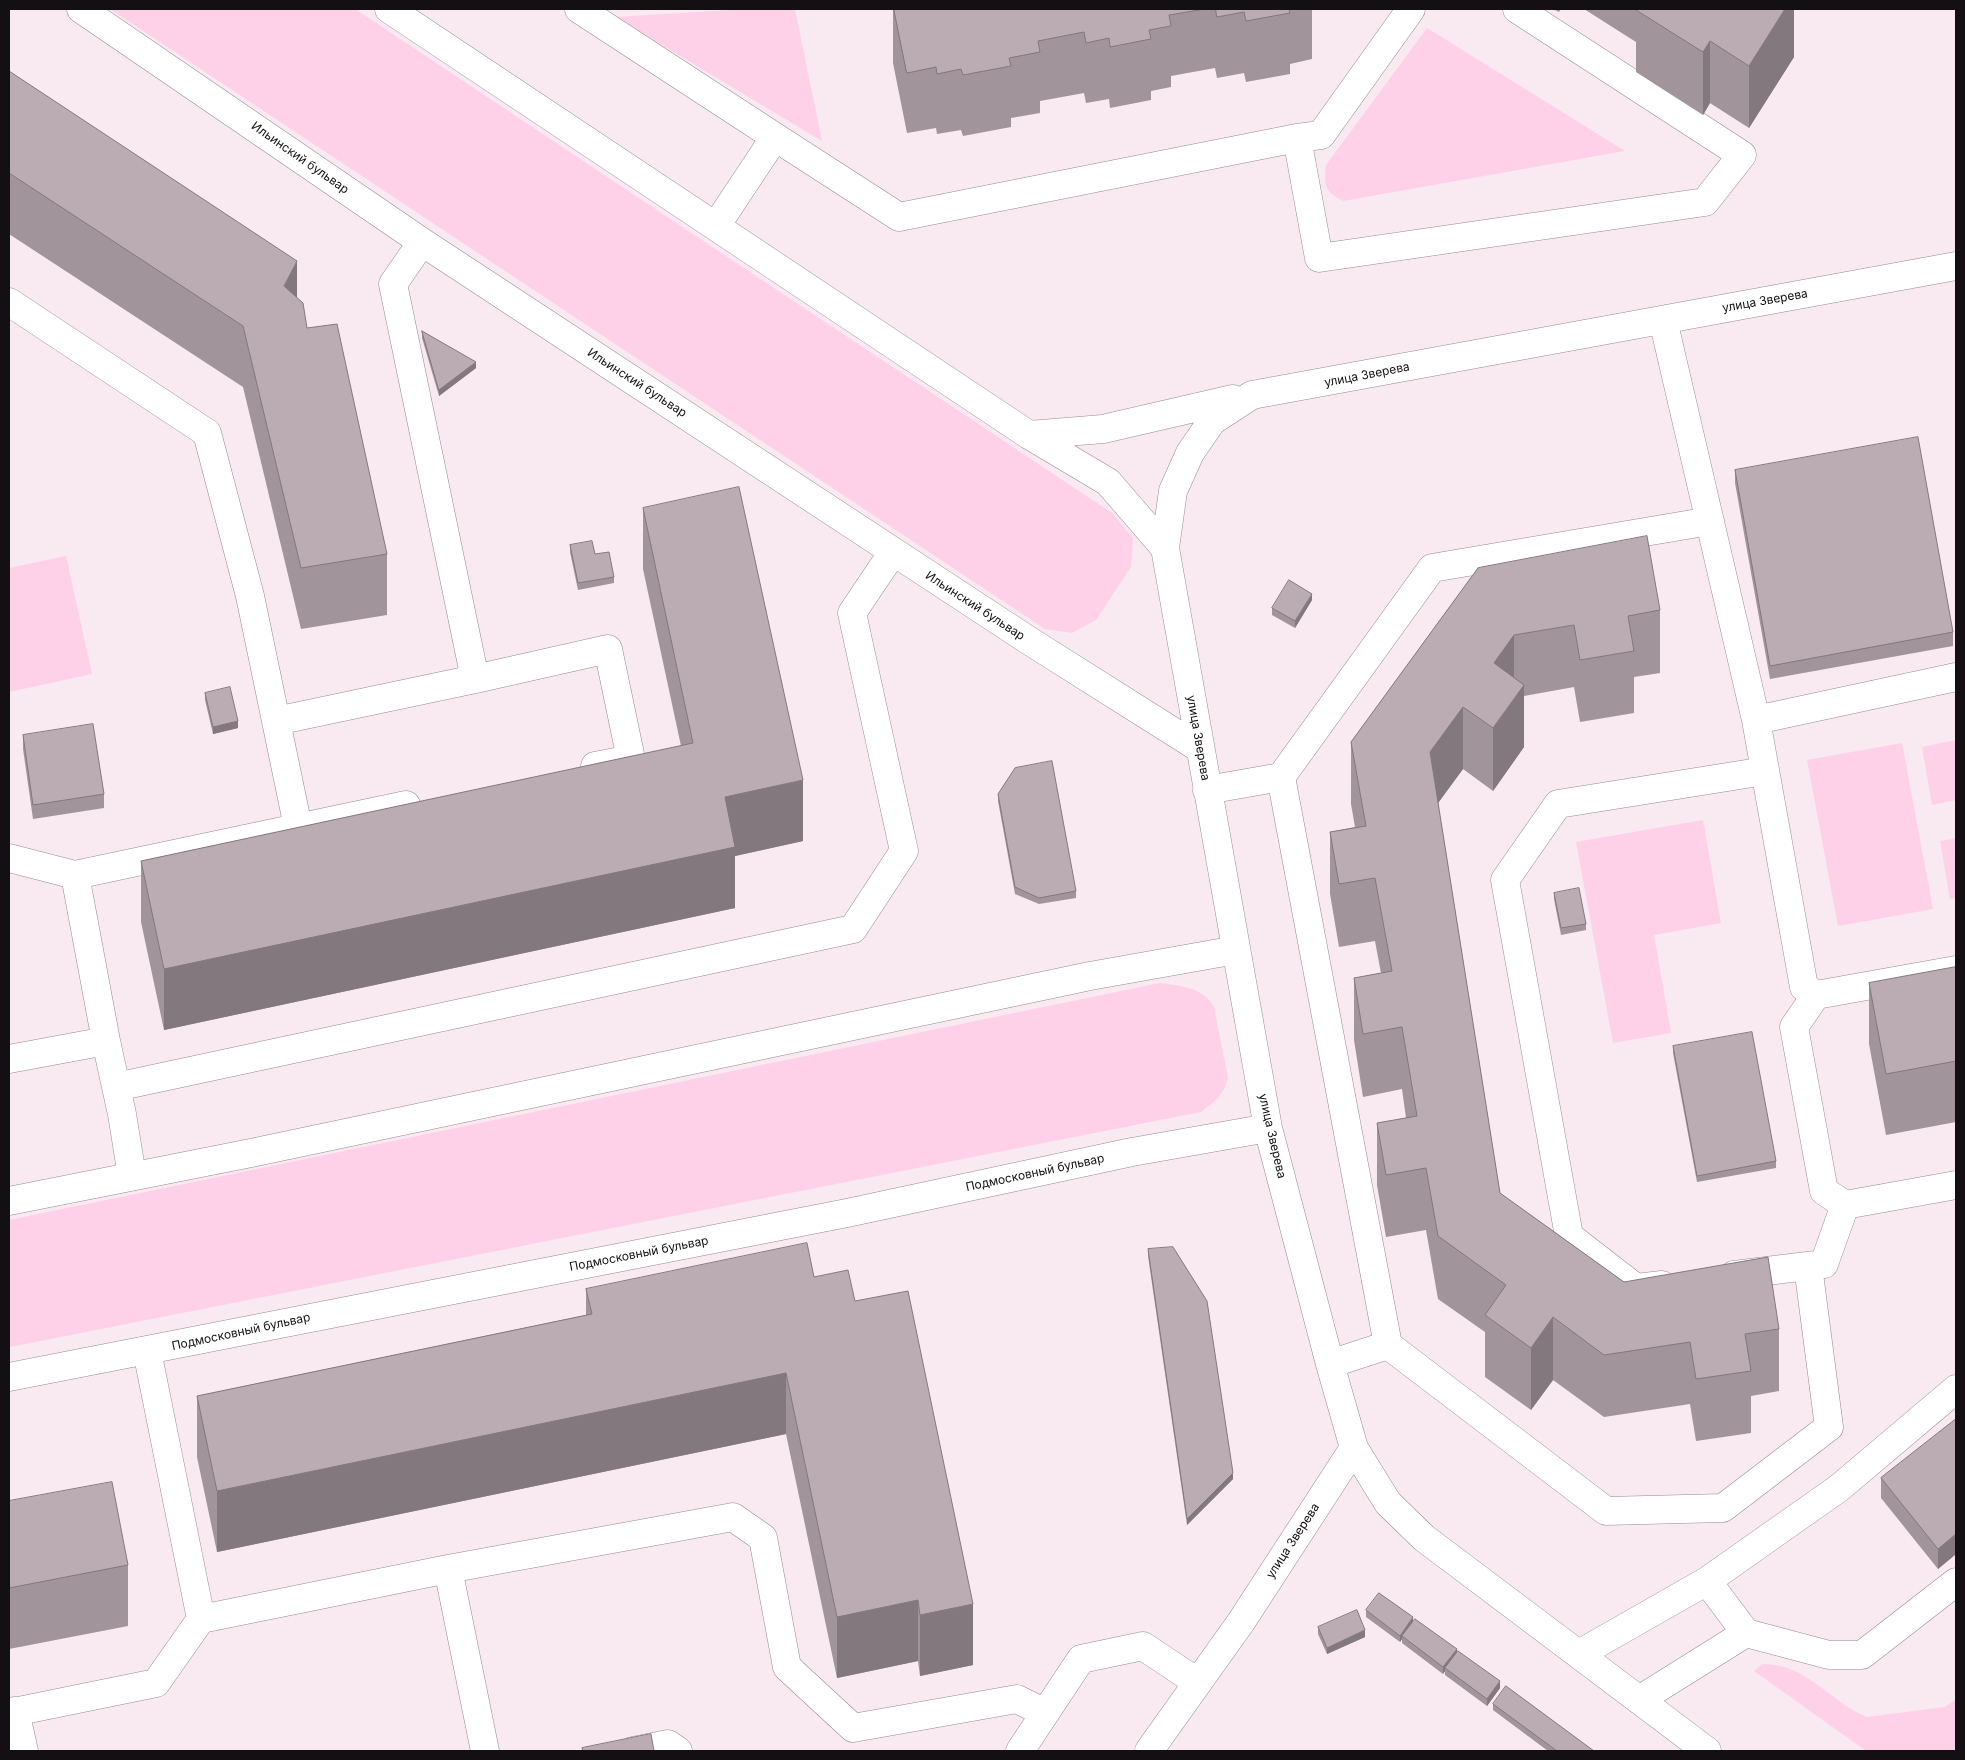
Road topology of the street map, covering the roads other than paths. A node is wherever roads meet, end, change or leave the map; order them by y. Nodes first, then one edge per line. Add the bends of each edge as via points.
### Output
1 (81, 9) edge
2 (389, 9) edge
3 (579, 9) edge
4 (1411, 9) edge
5 (1517, 9) edge
6 (775, 137) junction
7 (1297, 138) junction
8 (716, 226) junction
9 (422, 242) junction
10 (1956, 266) edge
11 (9, 302) edge
12 (1663, 320) junction
13 (1252, 395) junction
14 (1029, 434) junction
15 (1710, 521) junction
16 (1164, 548) junction
17 (893, 552) junction
18 (1956, 677) edge
19 (475, 678) junction
20 (1756, 720) junction
21 (276, 721) junction
22 (1200, 748) junction
23 (572, 771) edge
24 (1765, 771) junction
25 (1282, 777) junction
26 (1207, 790) junction
27 (425, 801) edge
28 (298, 827) junction
29 (9, 858) edge
30 (75, 875) junction
31 (1236, 950) junction
32 (1956, 970) edge
33 (1816, 995) junction
34 (106, 1041) junction
35 (9, 1059) edge
36 (116, 1087) junction
37 (1268, 1128) junction
38 (132, 1176) junction
39 (1956, 1185) edge
40 (9, 1201) edge
41 (1845, 1205) junction
42 (1808, 1266) junction
43 (1712, 1278) edge
44 (1684, 1282) edge
45 (1388, 1346) junction
46 (147, 1351) junction
47 (1330, 1364) junction
48 (9, 1377) edge
49 (1956, 1389) edge
50 (1354, 1448) junction
51 (448, 1568) junction
52 (1707, 1581) junction
53 (1956, 1582) edge
54 (201, 1619) junction
55 (1746, 1633) junction
56 (1579, 1654) junction
57 (1197, 1682) junction
58 (1639, 1700) junction
59 (12, 1712) edge
60 (1046, 1713) junction
61 (1031, 1747) edge
62 (24, 1751) edge
63 (486, 1751) edge
64 (633, 1751) edge
65 (678, 1751) edge
66 (1149, 1751) edge
67 (1707, 1751) edge

1 - 9 street, Ильинский бульвар
2 - 8 street
3 - 6 street
4 - 7 street via 1321,135
5 - 7 street via 1742,155 1705,202 1319,258
6 - 7 street via 898,217
6 - 8 street
8 - 14 street
9 - 17 street, Ильинский бульвар
9 - 19 street via 393,284
10 - 12 street, улица Зверева
11 - 21 street via 207,433 250,596
12 - 13 street, улица Зверева
12 - 15 street
13 - 14 street via 1103,430
13 - 16 street, улица Зверева via 1212,421 1190,453 1172,491
14 - 16 street via 1108,482
15 - 20 street
15 - 25 street via 1432,568
16 - 22 street, улица Зверева
17 - 22 street, Ильинский бульвар
17 - 36 street via 852,613 904,851 853,929
18 - 20 street
19 - 21 street
19 - 23 street via 608,649 631,758
20 - 24 street
21 - 28 street
22 - 26 street, улица Зверева
24 - 33 street via 1804,987
24 - 44 street via 1558,804 1505,880 1569,1236 1636,1288
25 - 26 street
25 - 45 street
26 - 31 street, улица Зверева
27 - 28 street
28 - 30 street
29 - 30 street
30 - 34 street
31 - 37 street, улица Зверева
31 - 38 street via 1090,976
32 - 33 street
33 - 41 street via 1794,1027 1824,1191
34 - 35 street
34 - 36 street
36 - 38 street
37 - 46 street, Подмосковный бульвар via 1132,1152 847,1213
37 - 47 street, улица Зверева
38 - 40 street
39 - 41 street
41 - 42 street via 1824,1264
42 - 43 street
42 - 45 street via 1829,1427 1723,1508 1606,1511
45 - 47 street
46 - 48 street, Подмосковный бульвар
46 - 54 street
47 - 50 street, улица Зверева
49 - 52 street via 1839,1488
50 - 56 street via 1388,1503 1424,1538
50 - 57 street, улица Зверева via 1241,1622
51 - 54 street
51 - 60 street via 733,1517 763,1538 787,1667 853,1728 1017,1699
51 - 63 street
52 - 55 street
52 - 56 street
53 - 55 street via 1862,1655 1829,1655
54 - 59 street via 156,1683
55 - 58 street
56 - 58 street
57 - 60 street via 1143,1646 1081,1658
57 - 66 street, улица Зверева
58 - 67 street
59 - 62 street
60 - 61 street
64 - 65 street via 668,1744

